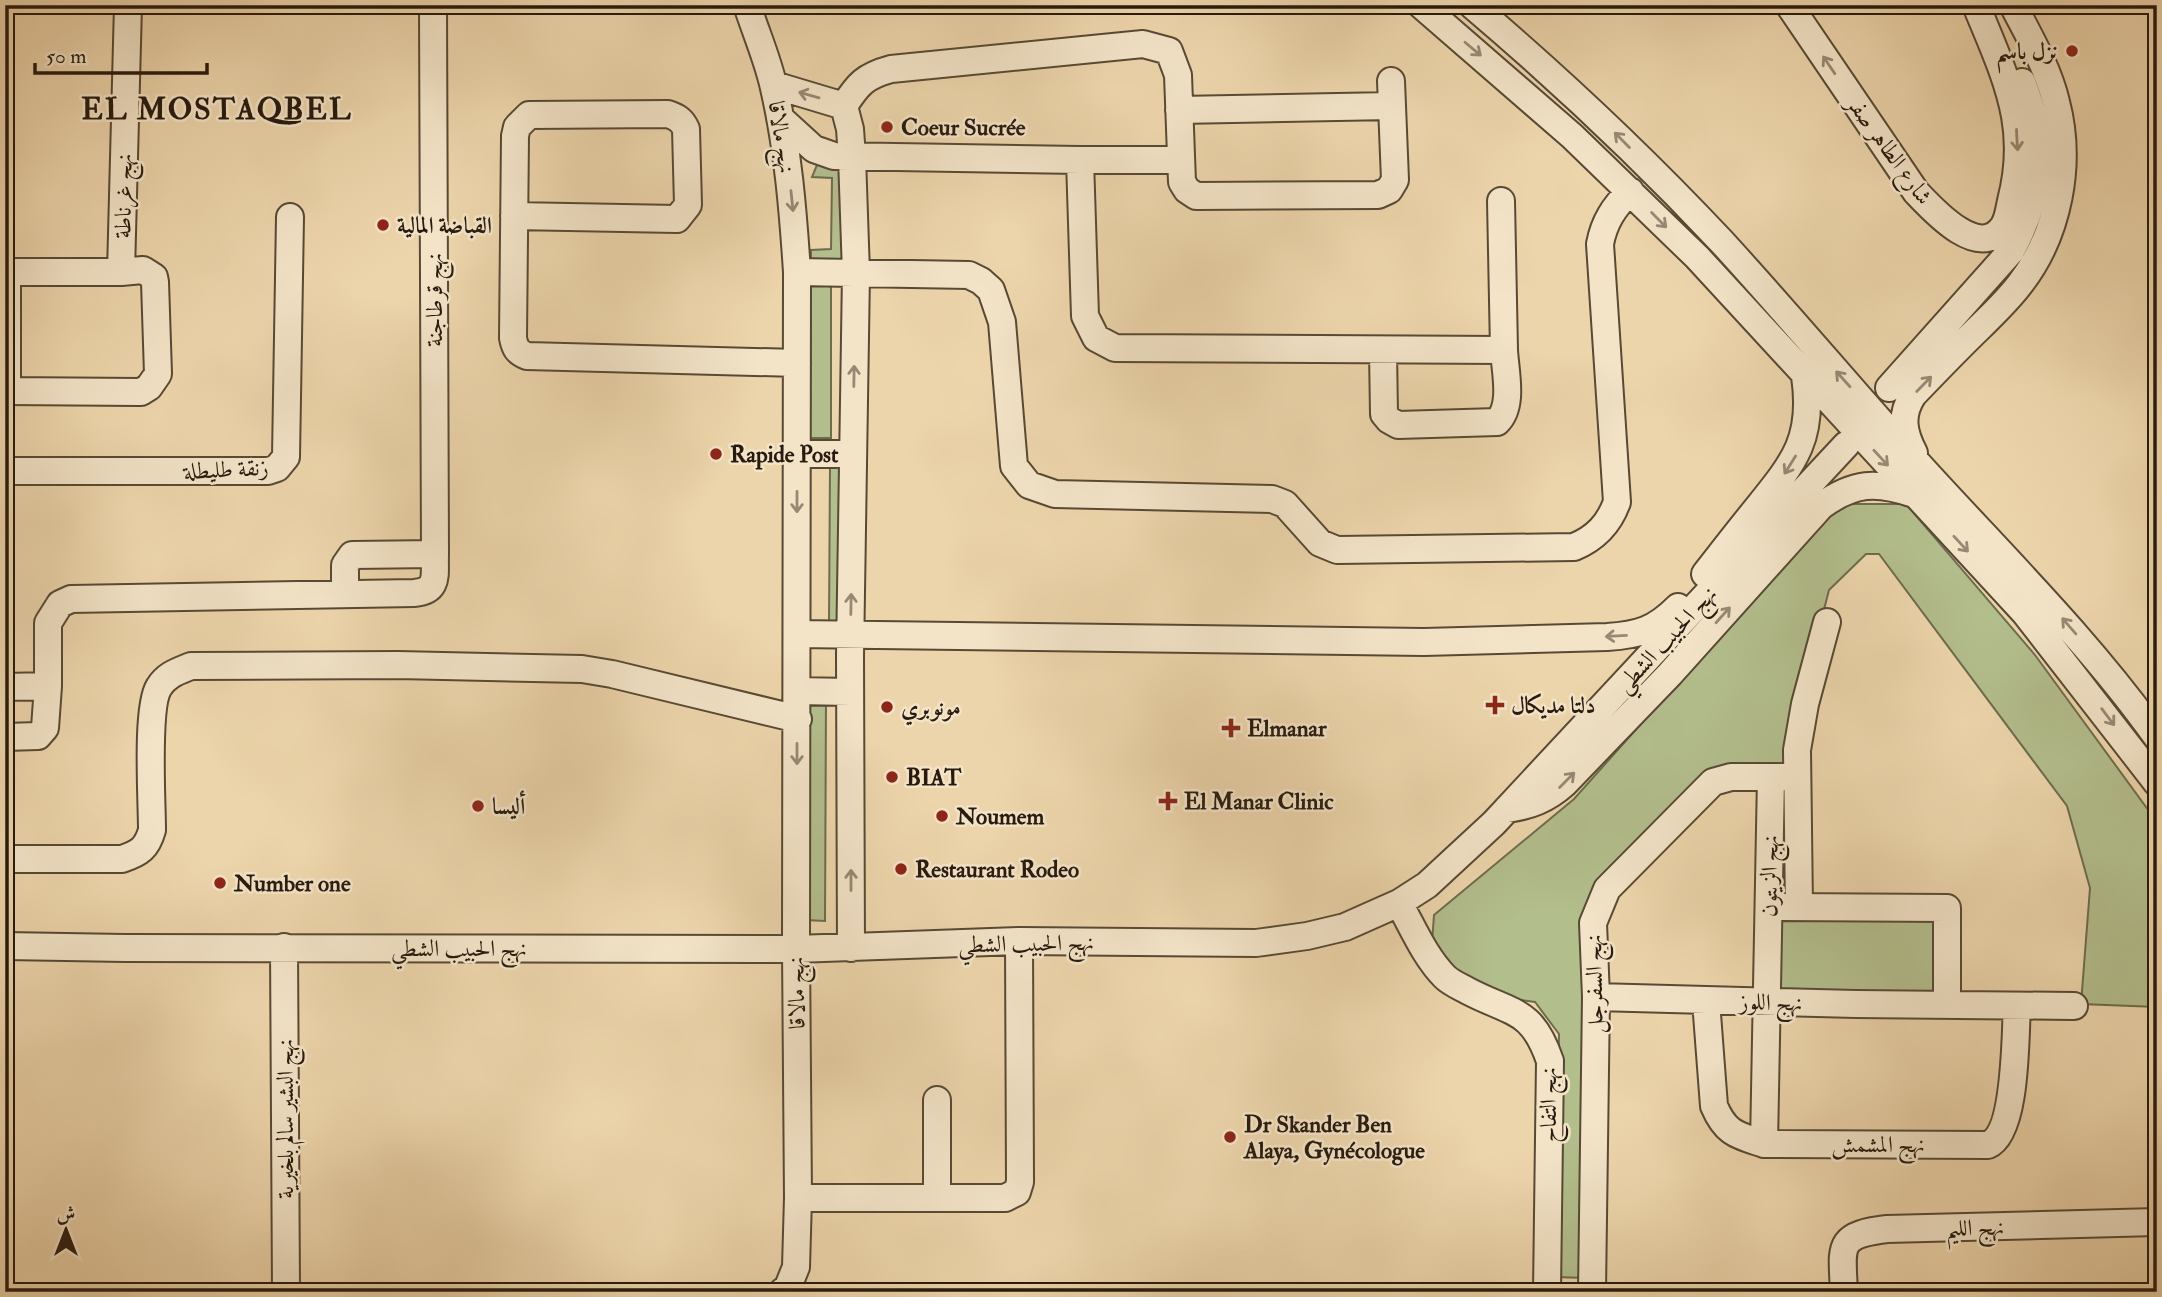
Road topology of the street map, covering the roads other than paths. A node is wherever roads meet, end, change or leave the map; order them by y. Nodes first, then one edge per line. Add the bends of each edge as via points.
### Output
1 (128, 5) edge
2 (433, 5) edge
3 (747, 5) edge
4 (1421, 5) edge
5 (1472, 5) edge
6 (1789, 5) edge
7 (1976, 5) edge
8 (1991, 5) edge
9 (2010, 5) edge
10 (774, 85) junction
11 (844, 106) junction
12 (1179, 110) junction
13 (780, 118) junction
14 (852, 157) junction
15 (1080, 160) junction
16 (1180, 160) junction
17 (2039, 162) junction
18 (1630, 191) junction
19 (1501, 201) dead end
20 (514, 216) junction
21 (289, 217) dead end
22 (6, 272) edge
23 (121, 272) junction
24 (797, 272) junction
25 (856, 273) junction
26 (1504, 350) junction
27 (1383, 351) junction
28 (797, 363) junction
29 (1805, 376) junction
30 (1889, 388) dead end
31 (6, 391) edge
32 (1846, 445) dead end
33 (797, 454) junction
34 (853, 454) junction
35 (1921, 467) junction
36 (5, 471) edge
37 (1914, 494) junction
38 (435, 554) junction
39 (345, 594) junction
40 (1828, 622) dead end
41 (797, 634) junction
42 (850, 635) junction
43 (5, 687) edge
44 (48, 687) junction
45 (797, 691) junction
46 (850, 692) junction
47 (797, 719) junction
48 (5, 737) edge
49 (2157, 737) edge
50 (1784, 777) junction
51 (2157, 783) edge
52 (1507, 809) junction
53 (5, 859) edge
54 (1399, 903) junction
55 (1769, 907) junction
56 (1799, 907) junction
57 (1019, 942) junction
58 (5, 946) edge
59 (284, 947) junction
60 (851, 948) junction
61 (796, 949) junction
62 (1595, 997) junction
63 (1706, 1001) junction
64 (1766, 1001) junction
65 (1947, 1004) junction
66 (2017, 1006) junction
67 (2074, 1006) dead end
68 (937, 1100) dead end
69 (1764, 1144) junction
70 (799, 1198) junction
71 (937, 1198) junction
72 (2157, 1222) edge
73 (288, 1288) edge
74 (1547, 1288) edge
75 (1592, 1289) edge
76 (782, 1292) edge
77 (1844, 1292) edge

1 - 23 street, نهج غرناطة
2 - 38 street, نهج قرطاجنة
3 - 10 street, نهج مالاقا
4 -> 18 street
35 -> 5 street via 1668,187
7 -> 6 street, شارع الطاهر صفر via 2010,93 2018,146 2006,221 1996,234 1980,238 1956,229 1916,192
8 - 17 street via 2031,105
9 - 17 street via 2043,108
35 -> 9 street via 1906,437 1907,404 2022,282 2057,207 2063,154 2056,102
11 -> 10 street
10 - 13 street, نهج مالاقا
11 - 12 street via 861,82 891,69 1143,44 1169,51 1178,75
11 - 14 street
12 - 16 street
12 - 16 street via 1391,93 1395,180 1389,190 1378,195 1196,196 1182,182
13 - 14 street via 814,149
13 -> 24 street, نهج مالاقا
14 - 15 street
14 - 25 street
15 - 16 street
15 - 27 street via 1085,316 1096,338 1115,348
17 - 30 street via 2031,209 2011,251
18 - 25 street via 1612,211 1600,244 1617,502 1610,520 1589,541 1574,547 1337,550 1320,542 1285,504 1272,499 1055,494 1029,485 1014,466 1002,322 991,290 969,275
18 -> 29 street
19 - 26 street
20 - 20 street via 515,136 528,115 668,114 683,122 688,205 677,219
20 - 28 street via 513,338 519,353
21 - 36 street, زنقة طليطلة via 283,463 268,471
22 - 23 street, نهج غرناطة
22 - 31 street
23 - 31 street via 143,270 154,277 158,374 149,387 141,392
24 - 25 street
24 - 28 street, نهج مالاقا
34 -> 25 street
26 - 27 street
26 - 27 street via 1507,401 1497,422 1398,425 1384,414
28 - 33 street, نهج مالاقا
29 -> 37 street
29 -> 42 street via 1805,431 1791,465 1677,608 1657,625 1633,635 1424,642
32 - 52 street, نهج الحبيب الشطي
33 - 34 street
33 -> 41 street, نهج مالاقا
42 -> 34 street
49 -> 35 street via 2072,629
37 -> 51 street via 2052,646
52 -> 37 street via 1544,799 1564,784 1821,506 1839,492 1863,485
38 - 39 street, نهج قرطاجنة via 433,582 426,592
38 - 39 street via 352,555 345,565
39 - 44 street, نهج قرطاجنة via 71,599 60,604 48,623
40 - 50 street, نهج الزيتون via 1797,750
41 - 42 street
41 - 45 street, نهج مالاقا
42 - 46 street
43 - 44 street
44 - 48 street, نهج قرطاجنة via 41,734
45 - 46 street
45 - 47 street, نهج مالاقا
60 -> 46 street
47 - 53 street via 582,669 191,666 164,681 152,710 152,830 148,846 122,859
47 -> 61 street, نهج مالاقا
50 - 55 street, نهج الزيتون
50 - 56 street, نهج الزيتون
50 - 62 street, نهج السفرجل via 1731,777 1713,782 1608,889 1593,923
52 - 54 street, نهج الحبيب الشطي via 1427,885
54 - 57 street, نهج الحبيب الشطي via 1345,926 1256,943
54 - 74 street, نهج التفاح via 1446,979 1520,1014 1543,1040 1550,1061
55 - 56 street
55 - 64 street, نهج الزيتون
56 - 65 street via 1947,908
57 - 60 street, نهج الحبيب الشطي
57 - 71 street via 1019,1189 1005,1198
58 - 59 street, نهج الحبيب الشطي
59 - 61 street, نهج الحبيب الشطي
59 - 73 street, نهج البشير سالم بلخيرية
60 - 61 street, نهج الحبيب الشطي
61 - 70 street, نهج مالاقا
62 - 63 street, نهج اللوز
62 - 75 street, نهج السفرجل
63 - 64 street, نهج اللوز
63 - 69 street via 1714,1105 1720,1121 1732,1134
64 - 65 street, نهج اللوز
64 - 69 street
65 - 66 street, نهج اللوز
66 - 67 street, نهج اللوز
66 - 69 street, نهج المشمش via 2008,1106 1993,1143
68 - 71 street
70 - 71 street
70 - 76 street, نهج مالاقا via 796,1267
72 - 77 street, نهج الليم via 1862,1232 1842,1252
74 - 75 street

